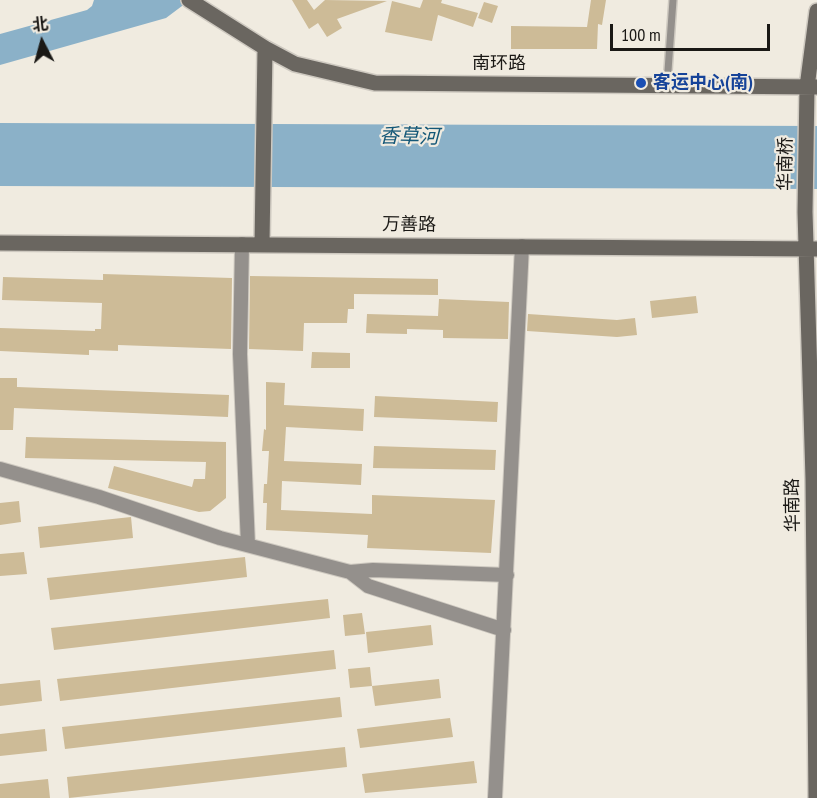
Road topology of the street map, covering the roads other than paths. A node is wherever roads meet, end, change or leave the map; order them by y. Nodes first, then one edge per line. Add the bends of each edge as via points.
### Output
1 (673, 0) edge
2 (194, 4) edge
3 (817, 11) edge
4 (265, 48) junction
5 (667, 85) junction
6 (812, 87) edge
7 (805, 212) joint
8 (0, 243) edge
9 (242, 244) junction
10 (262, 244) junction
11 (522, 246) junction
12 (811, 249) edge
13 (0, 469) edge
14 (248, 545) junction
15 (350, 573) junction
16 (507, 574) junction
17 (504, 630) junction
18 (495, 798) edge
19 (816, 798) edge

1 - 5 lane
2 - 4 main road, 南环路
3 - 6 main road
4 - 5 main road, 南环路 via 295,64 375,83
4 - 10 main road
5 - 6 main road, 南环路
6 - 7 main road, 华南桥 via 806,117
7 - 12 main road, 华南路
8 - 9 main road, 万善路
9 - 10 main road, 万善路
9 - 14 street via 240,354
10 - 11 main road, 万善路
11 - 12 main road, 万善路
11 - 16 street
12 - 19 main road, 华南路
13 - 14 street
14 - 15 street
15 - 16 street via 373,570
15 - 17 street via 368,586
16 - 17 street
17 - 18 street

